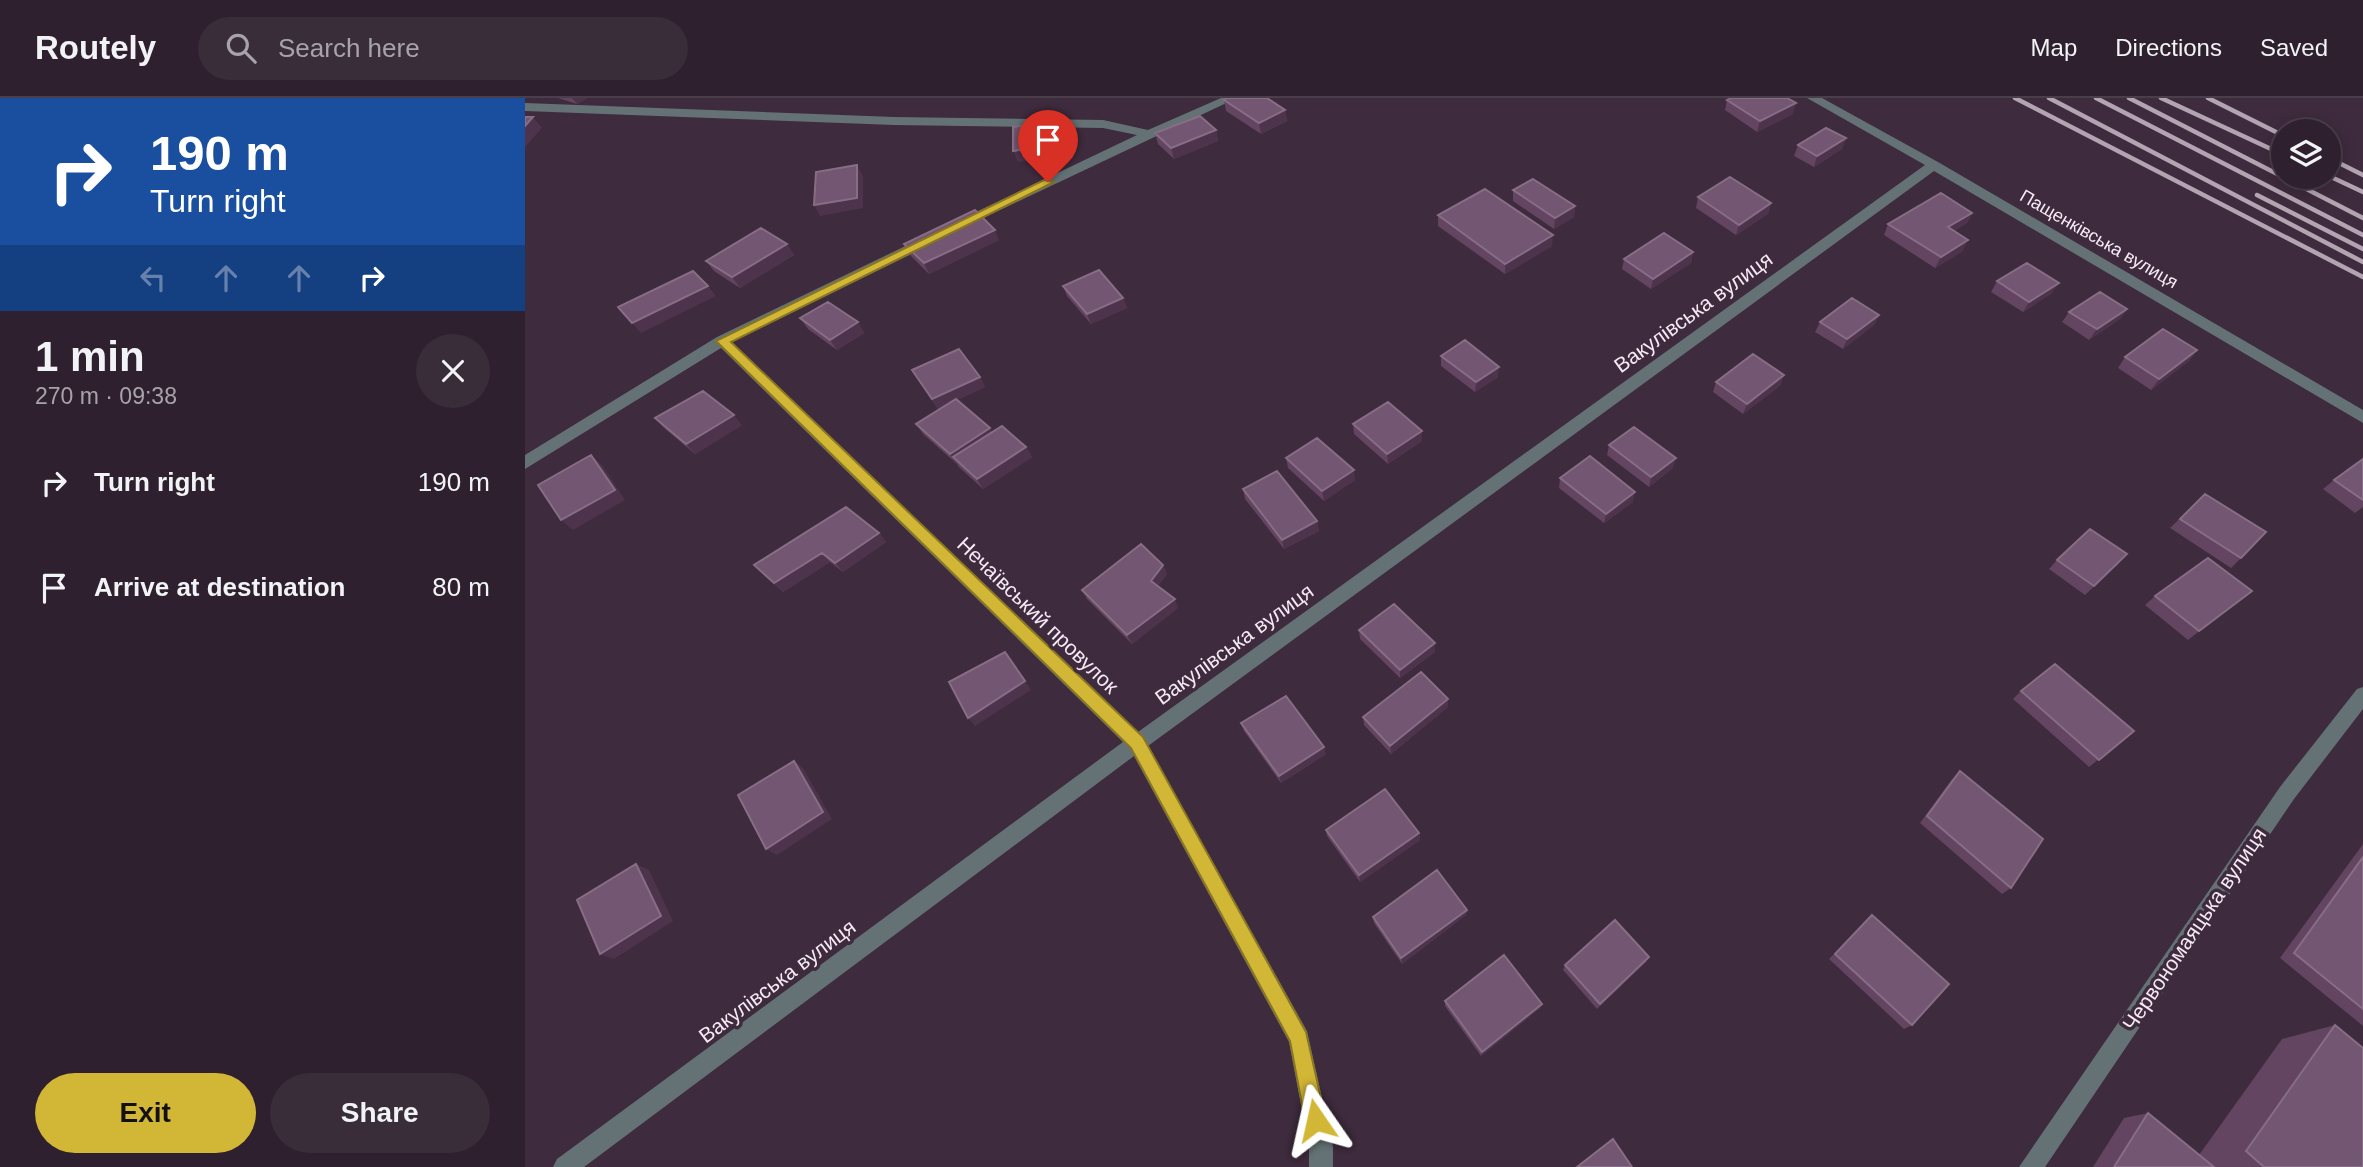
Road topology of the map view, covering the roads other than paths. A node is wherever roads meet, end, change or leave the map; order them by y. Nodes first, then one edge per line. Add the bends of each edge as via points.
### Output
1 (1231, 98) edge
2 (1813, 98) edge
3 (525, 107) edge
4 (1149, 134) junction
5 (1934, 165) junction
6 (722, 341) junction
7 (2363, 417) edge
8 (525, 463) edge
9 (2363, 695) edge
10 (1137, 743) junction
11 (565, 1167) edge
12 (1321, 1167) edge
13 (2031, 1167) edge

1 - 4 street
2 - 5 street, Пащенківська вулиця
3 - 4 street via 1103,124
4 - 6 street
5 - 7 street, Пащенківська вулиця
5 - 10 street, Вакулівська вулиця
6 - 8 street
6 - 10 street, Нечаївський провулок
9 - 13 street, Червономаяцька вулиця via 2287,793
10 - 11 street, Вакулівська вулиця
10 - 12 street, Нечаївський провулок via 1299,1039

